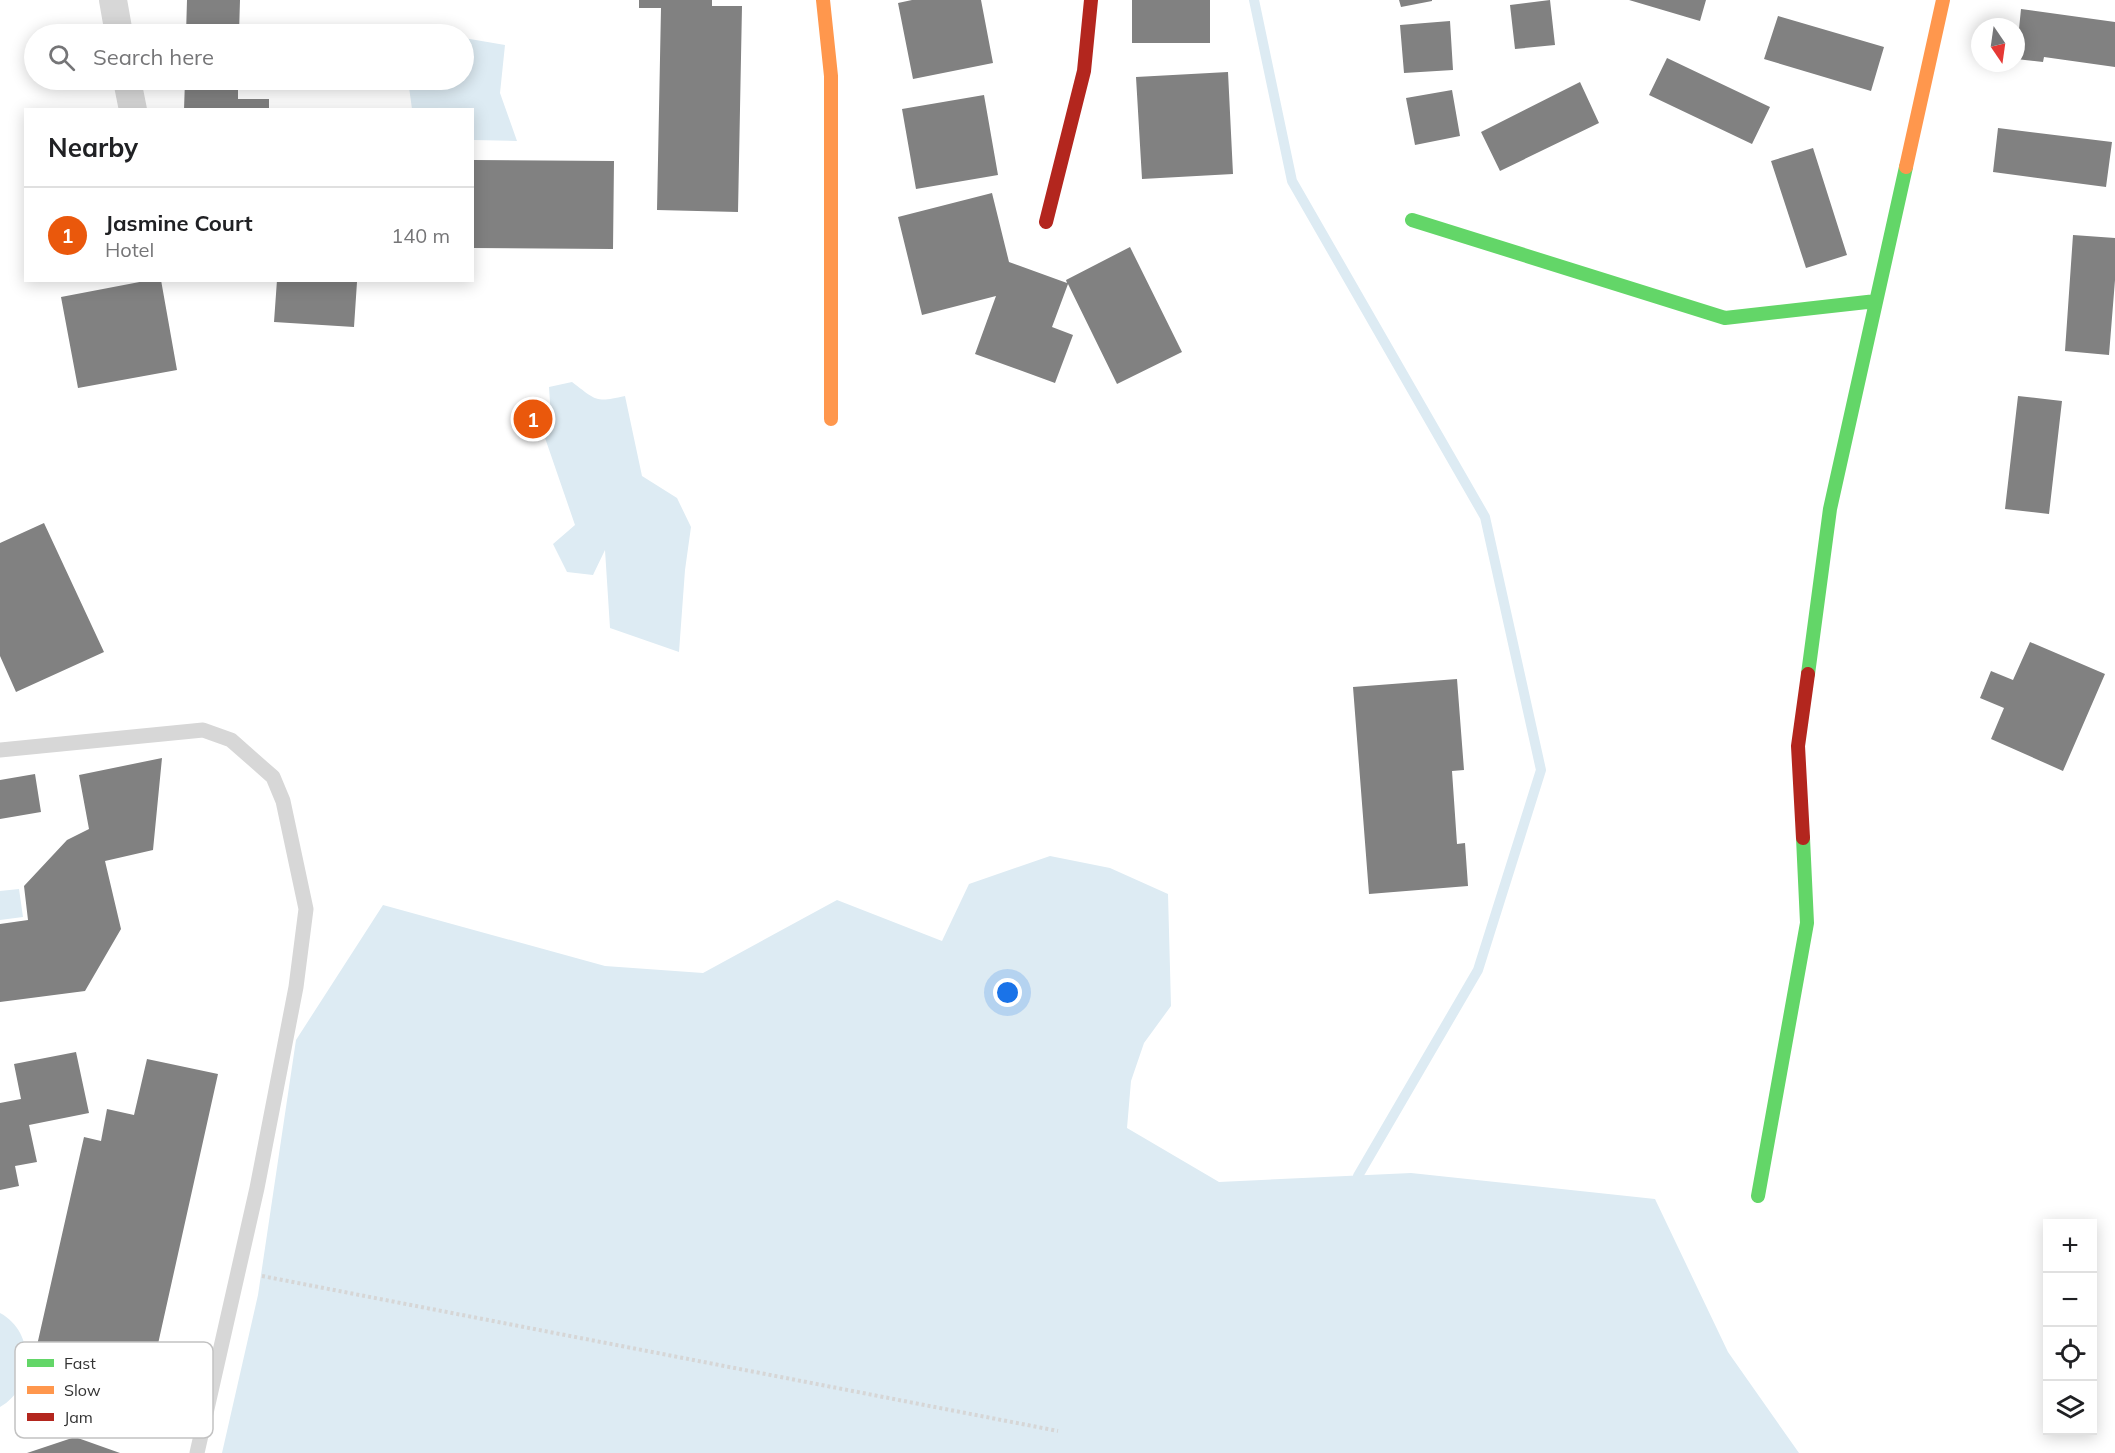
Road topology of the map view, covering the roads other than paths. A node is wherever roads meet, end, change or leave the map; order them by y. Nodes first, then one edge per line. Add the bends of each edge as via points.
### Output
1 (113, 0) edge
2 (823, 0) edge
3 (1091, 0) edge
4 (1943, 0) edge
5 (117, 24) edge
6 (129, 90) edge
7 (133, 108) edge
8 (1412, 220) dead end
9 (1046, 222) dead end
10 (1876, 301) junction
11 (831, 419) dead end
12 (0, 750) edge
13 (1758, 1196) dead end
14 (213, 1382) edge
15 (200, 1438) edge
16 (197, 1453) edge

1 - 5 street
2 - 11 street via 831,76
3 - 9 street via 1084,71
4 - 10 street
6 - 7 street
8 - 10 street via 1725,318
10 - 13 street via 1830,509 1798,746 1807,923
12 - 14 lane via 203,730 231,740 265,769 273,777 282,801 306,909 296,987 257,1188
15 - 16 lane

